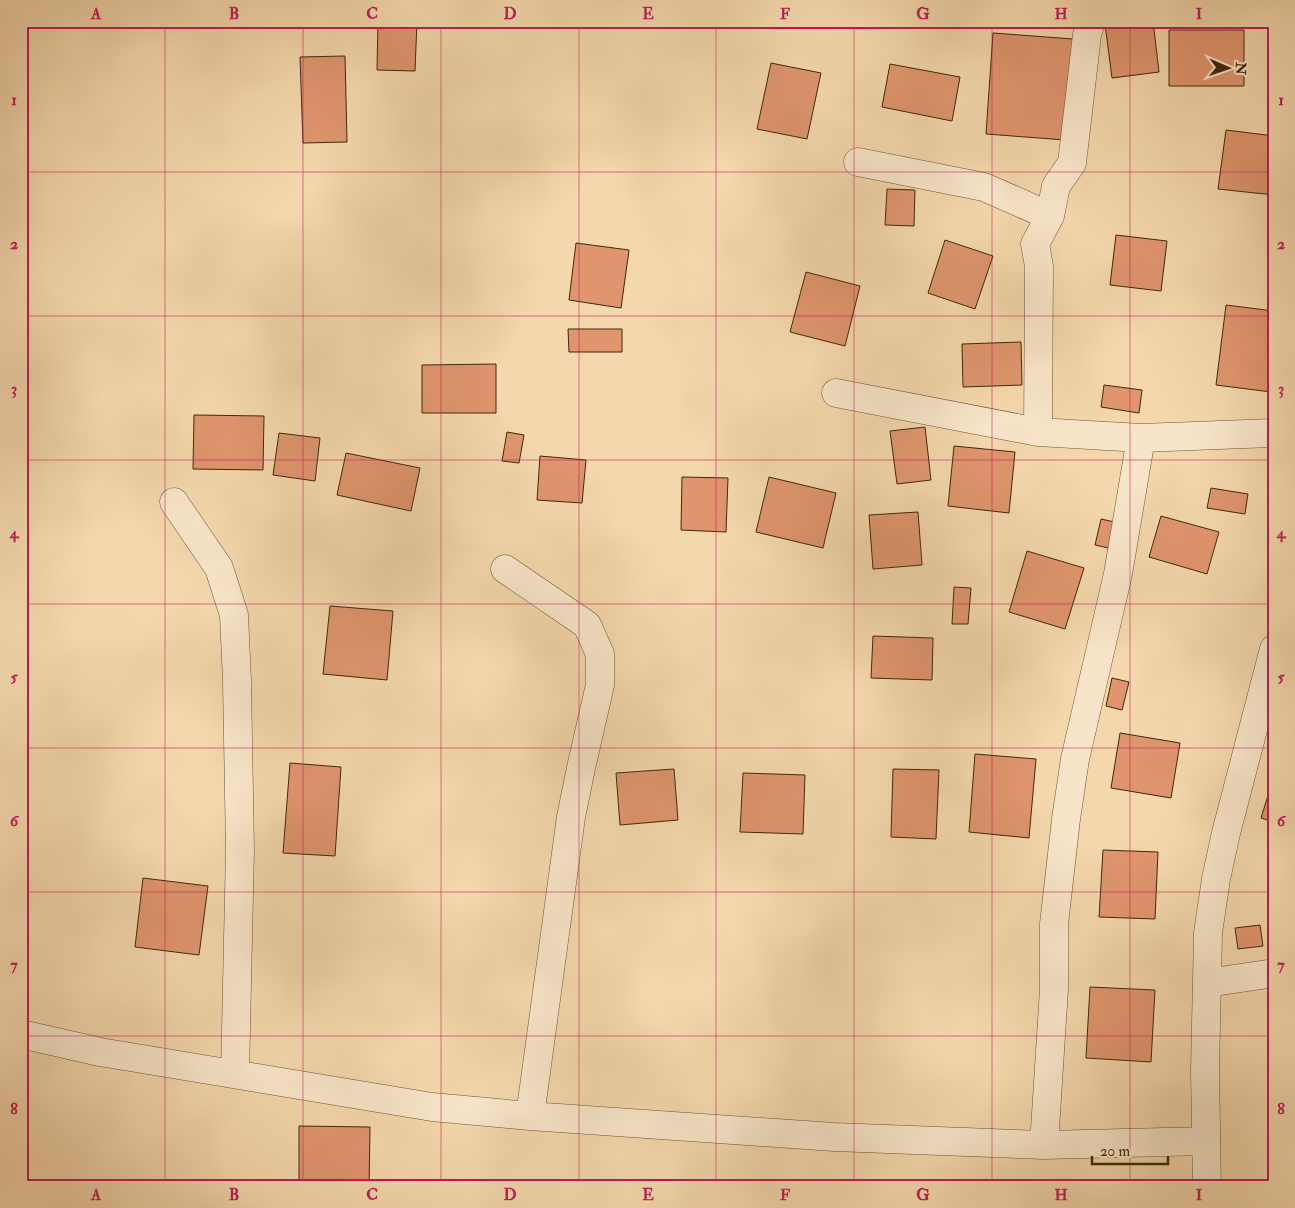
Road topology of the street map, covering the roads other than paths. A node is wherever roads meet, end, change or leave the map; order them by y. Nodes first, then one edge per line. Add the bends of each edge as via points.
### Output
1 (1091, 21) edge
2 (858, 162) dead end
3 (1050, 216) junction
4 (836, 393) dead end
5 (1038, 432) junction
6 (1274, 432) edge
7 (1141, 438) junction
8 (174, 502) dead end
9 (505, 569) dead end
10 (1274, 649) edge
11 (1274, 973) edge
12 (1207, 982) junction
13 (21, 1034) edge
14 (235, 1074) junction
15 (530, 1116) junction
16 (1206, 1141) junction
17 (1044, 1145) junction
18 (1207, 1187) edge

1 - 3 street via 1072,163 1056,186
2 - 3 street via 984,186
3 - 5 street via 1035,244 1039,266
4 - 5 street
5 - 7 street
6 - 7 street
7 - 17 street via 1118,574 1075,759 1066,819 1054,924 1054,989
8 - 14 street via 219,568 234,614 240,841
9 - 15 street via 587,625 600,654 600,685 571,817
10 - 12 street via 1216,880 1208,933
11 - 12 street
12 - 16 street
13 - 14 street via 100,1052
14 - 15 street via 432,1107
15 - 17 street via 834,1137
16 - 17 street
16 - 18 street

